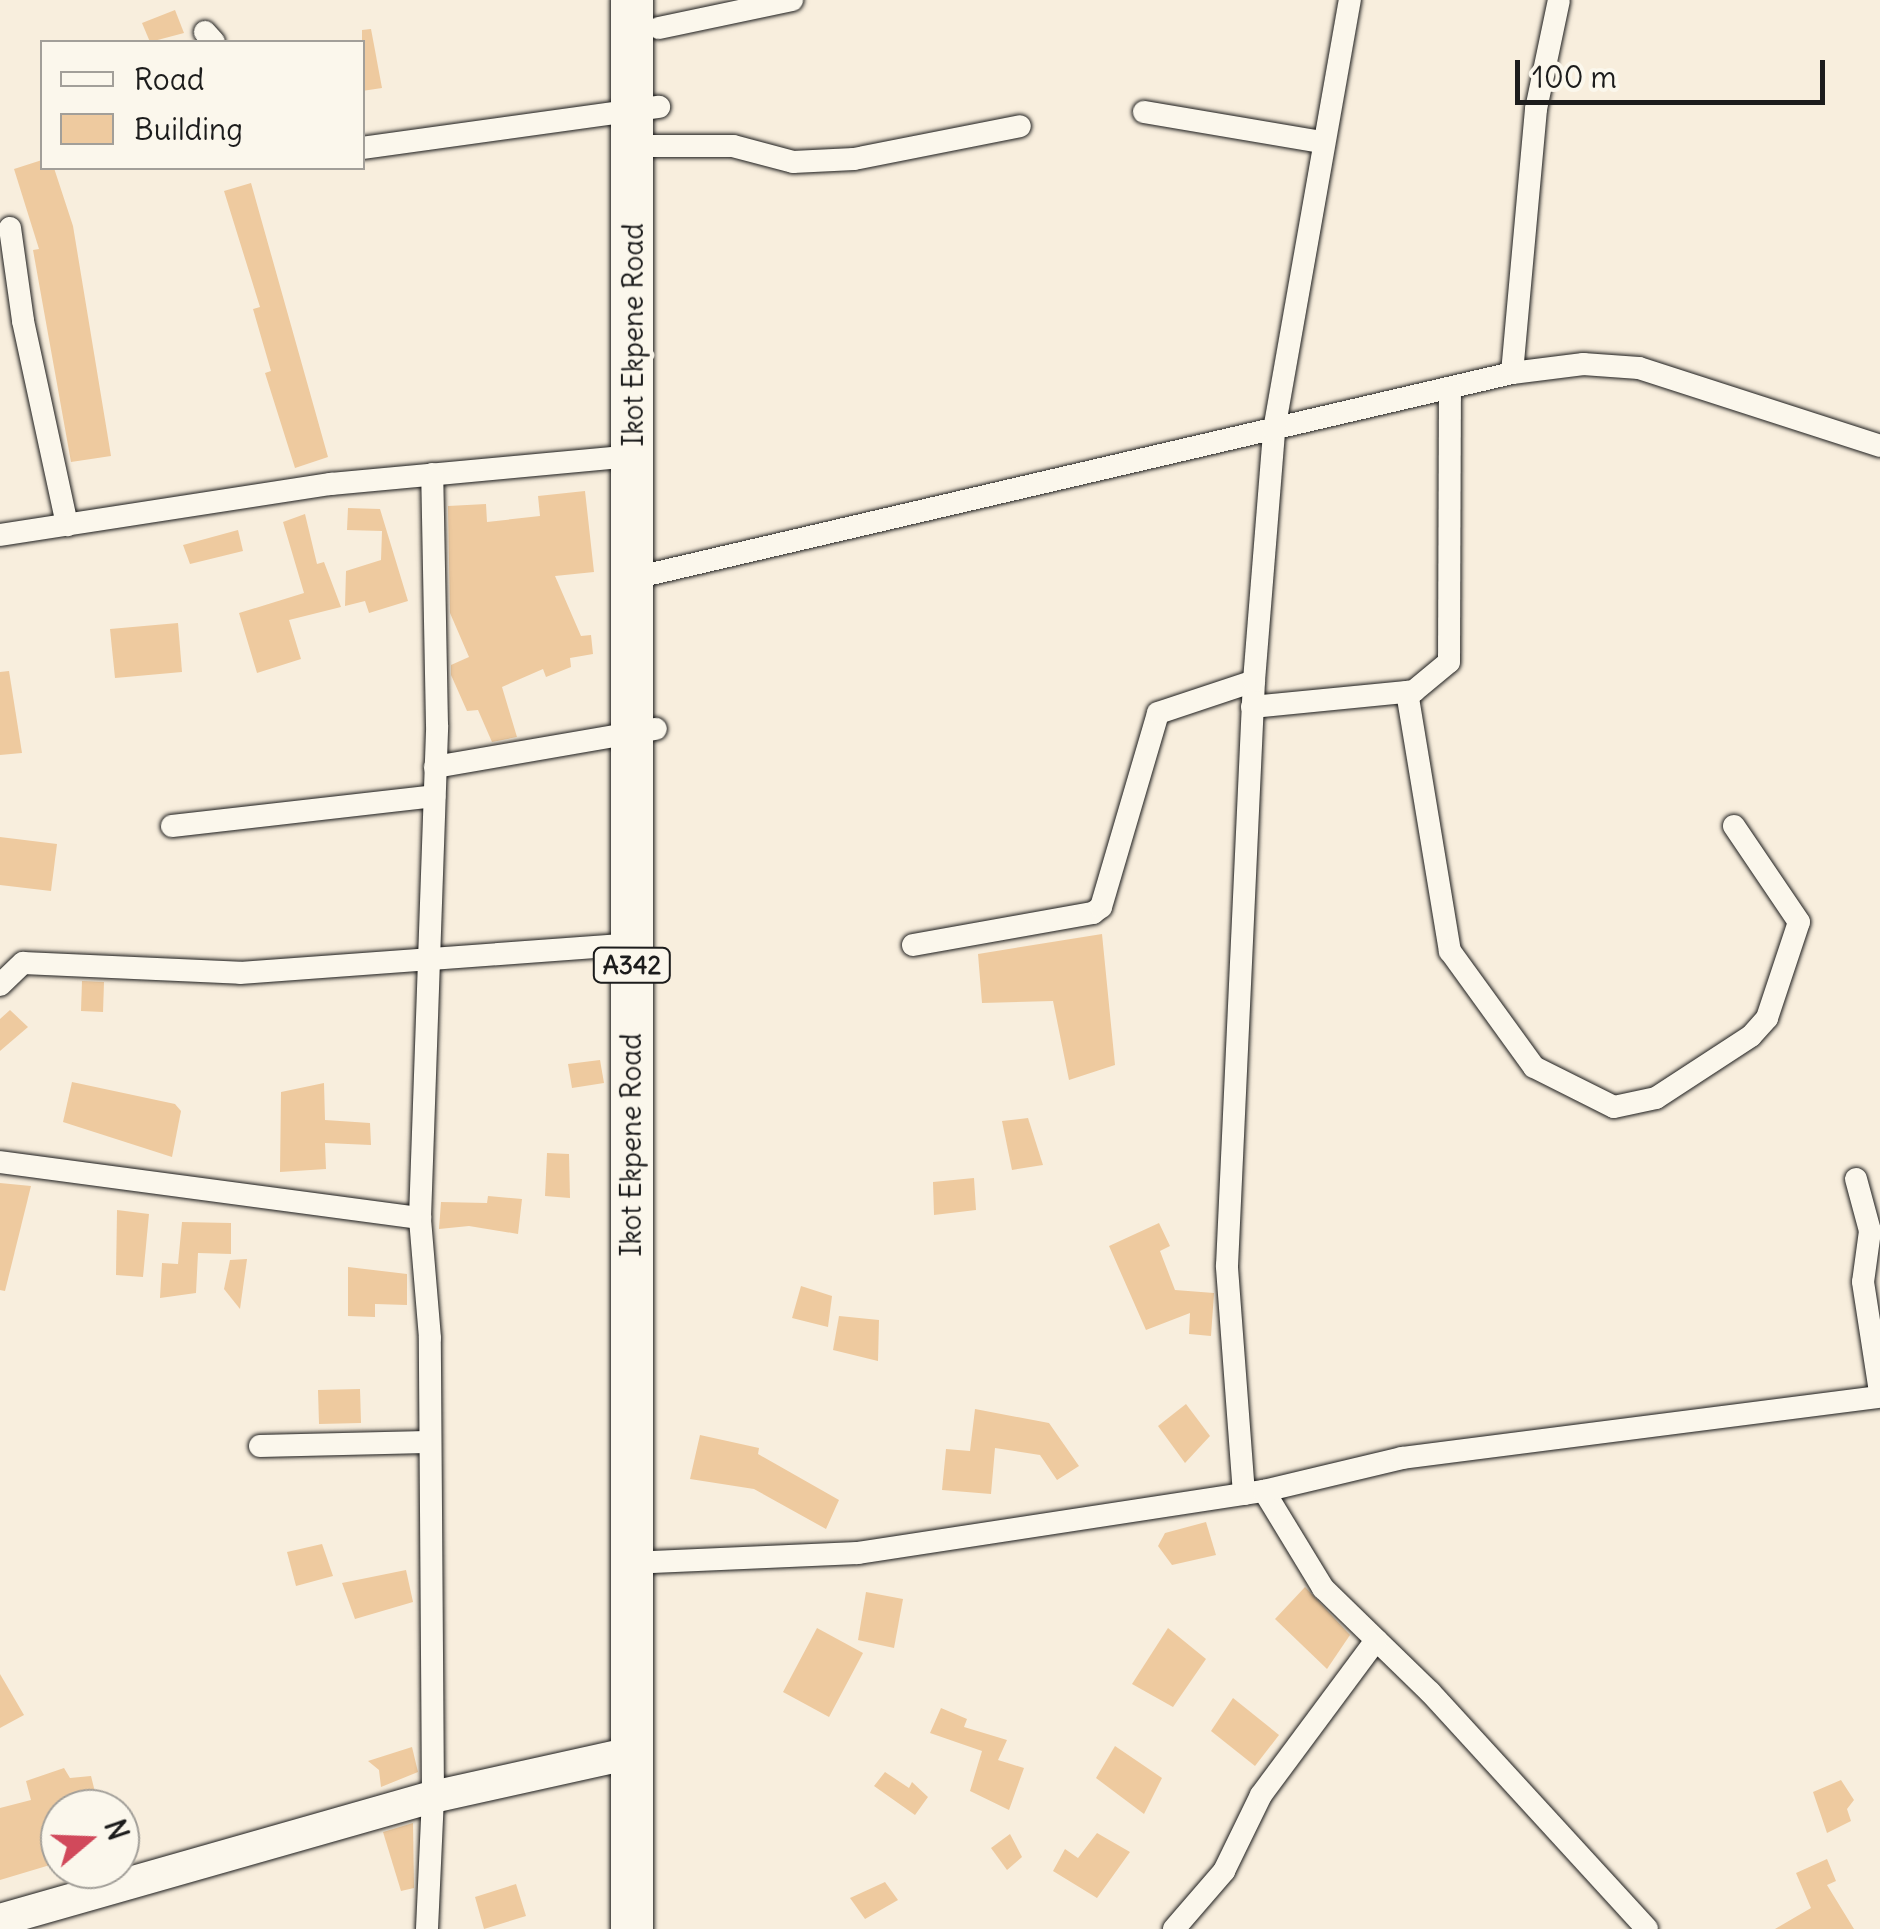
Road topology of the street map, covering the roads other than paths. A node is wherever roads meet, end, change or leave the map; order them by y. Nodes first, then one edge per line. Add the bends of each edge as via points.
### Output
1 (792, 0) edge
2 (1350, 0) edge
3 (1559, 0) edge
4 (650, 9) edge
5 (1144, 112) dead end
6 (1020, 126) dead end
7 (646, 127) junction
8 (1321, 142) junction
9 (365, 148) edge
10 (10, 228) dead end
11 (1512, 373) junction
12 (1450, 388) junction
13 (1274, 430) junction
14 (1880, 446) edge
15 (634, 456) junction
16 (432, 474) junction
17 (68, 525) junction
18 (0, 535) edge
19 (645, 575) junction
20 (1254, 682) junction
21 (1407, 692) junction
22 (1252, 707) junction
23 (644, 731) junction
24 (436, 766) junction
25 (434, 796) junction
26 (172, 826) dead end
27 (1734, 826) dead end
28 (632, 944) junction
29 (913, 945) dead end
30 (426, 964) junction
31 (0, 985) edge
32 (0, 1162) edge
33 (1856, 1180) dead end
34 (420, 1218) junction
35 (1880, 1394) edge
36 (426, 1442) junction
37 (260, 1446) dead end
38 (1254, 1492) junction
39 (642, 1564) junction
40 (1376, 1640) junction
41 (632, 1753) junction
42 (433, 1797) junction
43 (0, 1920) edge
44 (427, 1929) edge
45 (632, 1929) edge
46 (655, 1929) edge
47 (1174, 1929) edge
48 (1647, 1929) edge

1 - 4 street
2 - 8 street
3 - 11 street via 1536,108
4 - 7 highway, Ikot Ekpene Road / A342
5 - 8 street
6 - 7 street via 854,159 793,162
7 - 9 street
7 - 15 highway, Ikot Ekpene Road / A342
7 - 19 highway, Ikot Ekpene Road / A342
8 - 13 street
10 - 17 street via 22,321
11 - 12 street
11 - 14 street via 1583,364 1639,368
12 - 13 street
12 - 21 street via 1449,662
13 - 19 street
13 - 20 street
15 - 16 street
15 - 19 highway, Ikot Ekpene Road / A342
16 - 17 street
16 - 24 street
17 - 18 street
19 - 23 highway, Ikot Ekpene Road / A342
20 - 22 street
20 - 29 street via 1158,713 1101,907
21 - 22 street
21 - 27 street via 1450,952 1534,1067 1614,1106 1656,1098 1751,1036 1767,1018 1799,922
22 - 38 street via 1227,1266
23 - 24 street
23 - 28 highway, Ikot Ekpene Road / A342
23 - 39 highway, Ikot Ekpene Road / A342
24 - 25 street
25 - 26 street
25 - 30 street
28 - 30 street
28 - 39 highway, Ikot Ekpene Road / A342
30 - 31 street via 240,973 23,963
30 - 34 street
32 - 34 street
33 - 35 street via 1870,1231 1862,1282
34 - 36 street via 430,1338
35 - 38 street via 1402,1458
36 - 37 street
36 - 42 street
38 - 39 street via 858,1552
38 - 40 street via 1298,1556
39 - 41 highway, Ikot Ekpene Road / A342
39 - 46 highway, Ikot Ekpene Road / A342
40 - 47 street via 1261,1796 1224,1871
40 - 48 street
41 - 42 street
41 - 45 highway, Ikot Ekpene Road / A342
42 - 43 street
42 - 44 street

